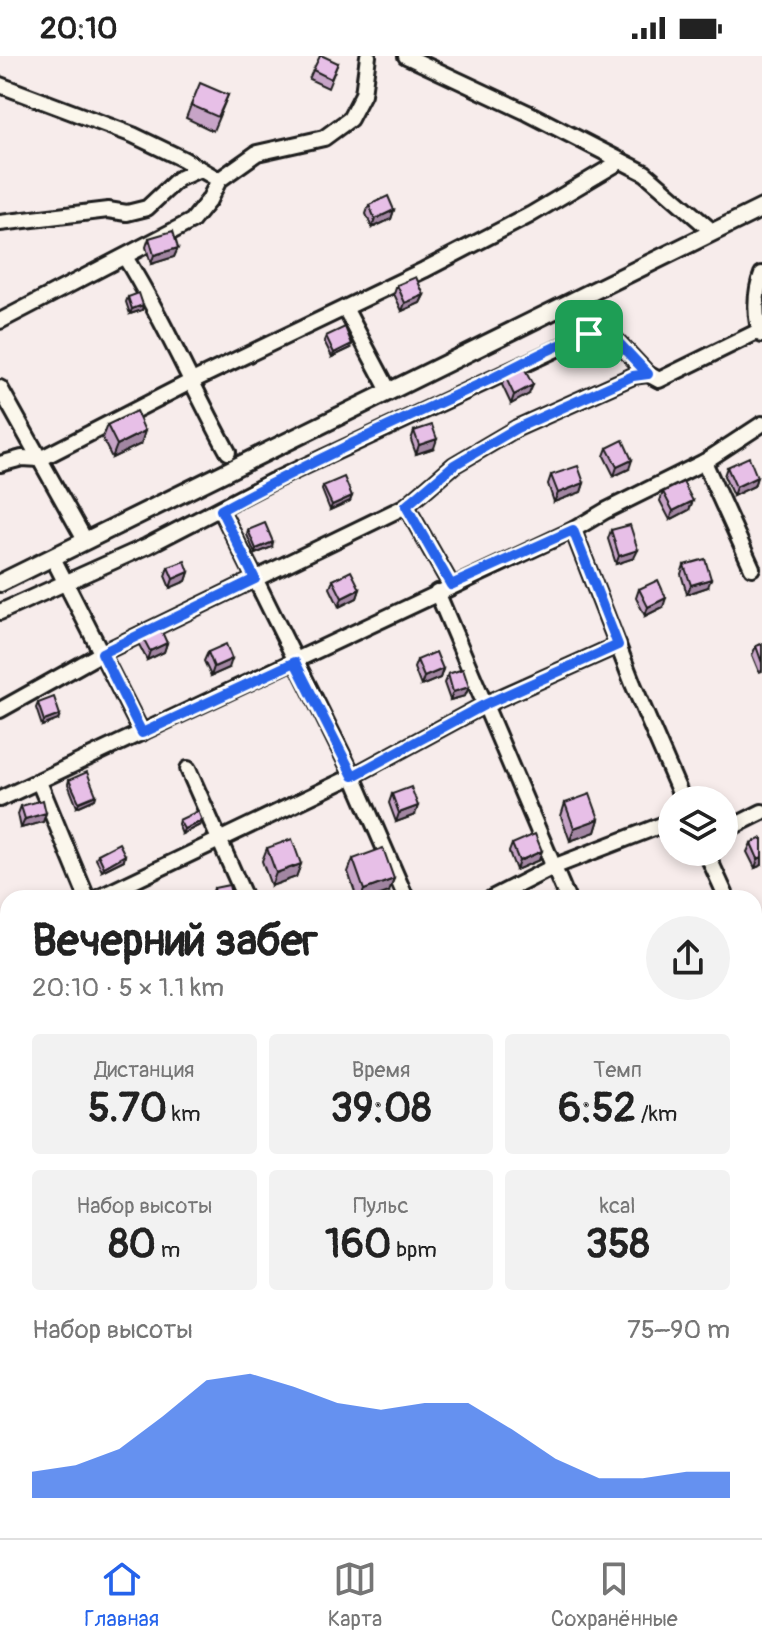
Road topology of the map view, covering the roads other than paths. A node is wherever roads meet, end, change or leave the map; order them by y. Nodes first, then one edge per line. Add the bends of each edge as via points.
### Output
1 (368, 56) edge
2 (406, 56) edge
3 (0, 85) edge
4 (621, 161) junction
5 (200, 169) junction
6 (219, 180) junction
7 (762, 208) edge
8 (0, 223) edge
9 (713, 232) junction
10 (125, 257) junction
11 (762, 274) edge
12 (345, 308) junction
13 (0, 321) edge
14 (760, 333) edge
15 (648, 374) junction
16 (190, 382) junction
17 (0, 388) edge
18 (389, 391) junction
19 (762, 424) edge
20 (228, 452) dead end
21 (40, 459) junction
22 (704, 462) junction
23 (0, 464) edge
24 (406, 506) junction
25 (221, 510) junction
26 (573, 530) junction
27 (85, 540) junction
28 (53, 558) junction
29 (752, 568) dead end
30 (255, 579) junction
31 (65, 581) junction
32 (0, 583) edge
33 (444, 589) junction
34 (0, 612) edge
35 (618, 645) junction
36 (102, 653) junction
37 (295, 662) junction
38 (484, 705) junction
39 (0, 710) edge
40 (142, 733) junction
41 (188, 769) dead end
42 (353, 776) junction
43 (39, 782) junction
44 (677, 786) edge
45 (0, 799) edge
46 (762, 812) edge
47 (738, 824) edge
48 (658, 826) edge
49 (221, 839) junction
50 (712, 866) edge
51 (553, 867) junction
52 (84, 890) edge
53 (115, 890) edge
54 (242, 890) edge
55 (403, 890) edge
56 (508, 890) edge
57 (563, 890) edge
58 (723, 890) edge

1 - 6 street via 363,94 350,119 324,138 257,153
2 - 4 street
3 - 5 street via 133,135
4 - 9 street via 645,173
4 - 12 street via 530,215
5 - 6 street
5 - 8 street via 178,179 147,208
6 - 10 street via 192,221
7 - 9 street
9 - 18 street
10 - 13 street
10 - 16 street
11 - 14 street via 757,302
12 - 16 street
12 - 18 street
14 - 15 street via 659,380
15 - 24 street via 517,428 454,465
15 - 25 street via 615,339 603,332 589,334
16 - 20 street
16 - 21 street
17 - 21 street
18 - 27 street
19 - 22 street
21 - 23 street
21 - 27 street
22 - 26 street
22 - 29 street
24 - 30 street
24 - 33 street
25 - 30 street
25 - 31 street
26 - 33 street
26 - 35 street
27 - 28 street
28 - 31 street
28 - 32 street
30 - 36 street
30 - 37 street
31 - 34 street
31 - 36 street
33 - 37 street
33 - 38 street
35 - 38 street
35 - 44 street
36 - 39 street
36 - 40 street
37 - 40 street
37 - 42 street
38 - 42 street
38 - 51 street
40 - 43 street
41 - 49 street
42 - 49 street
42 - 55 street
43 - 45 street
43 - 52 street
46 - 47 street
48 - 51 street
49 - 53 street
49 - 54 street
50 - 58 street
51 - 56 street
51 - 57 street

